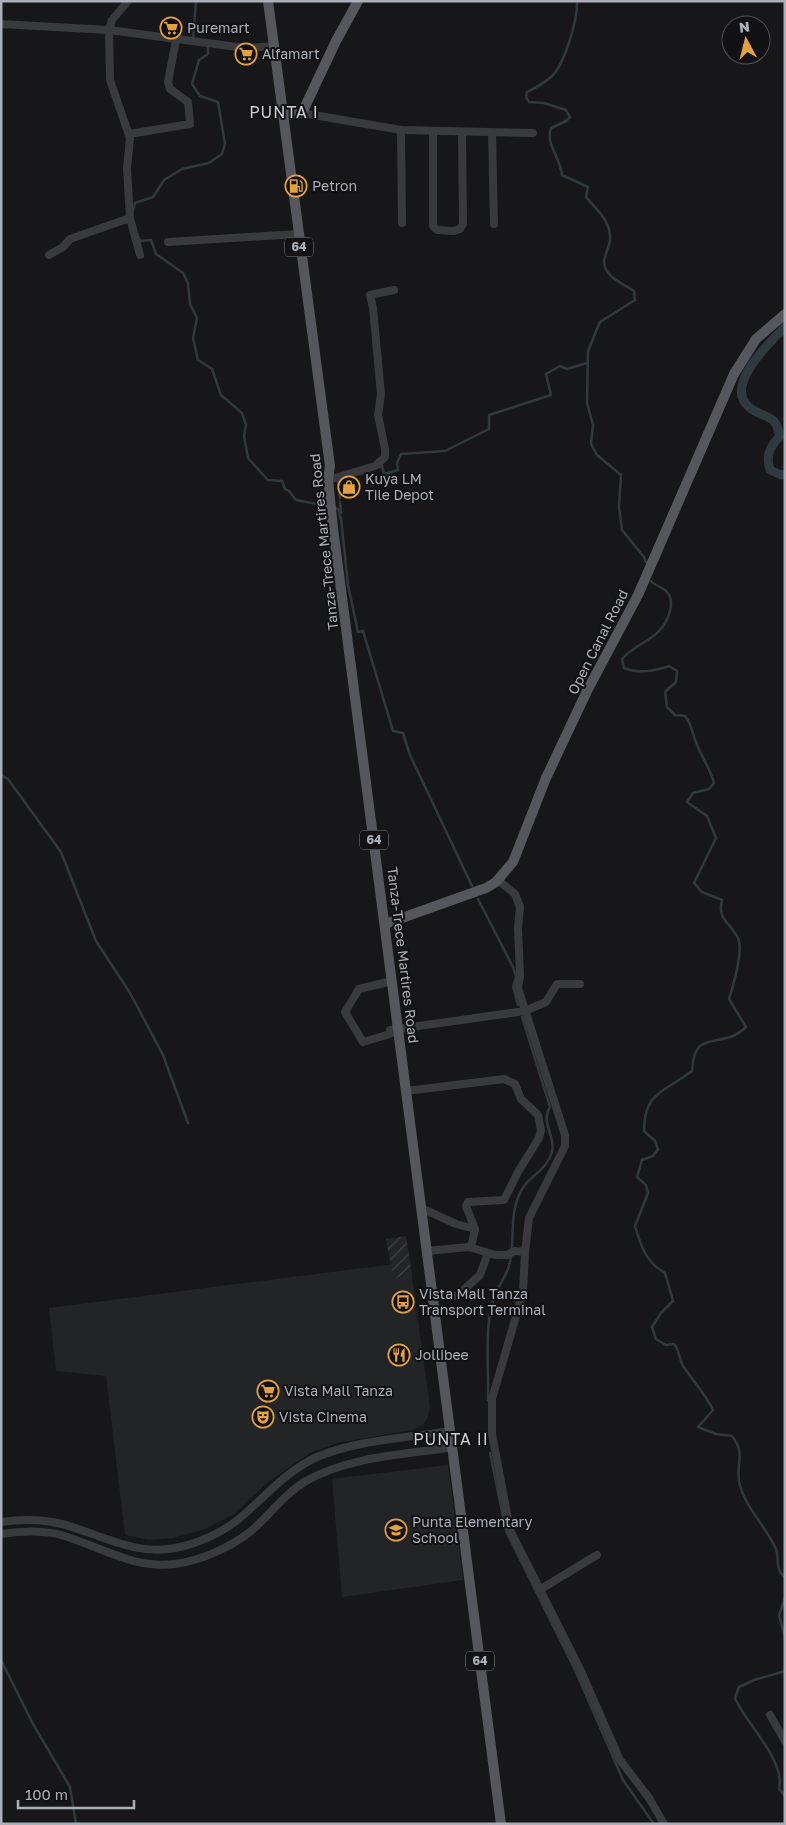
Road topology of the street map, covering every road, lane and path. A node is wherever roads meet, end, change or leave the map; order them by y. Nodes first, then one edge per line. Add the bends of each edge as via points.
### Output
1 (128, 1) edge
2 (268, 1) edge
3 (358, 1) edge
4 (1, 24) edge
5 (109, 30) junction
6 (176, 40) junction
7 (275, 46) junction
8 (302, 113) junction
9 (283, 114) junction
10 (401, 130) junction
11 (433, 131) junction
12 (462, 132) junction
13 (492, 133) junction
14 (533, 133) dead end
15 (129, 134) junction
16 (130, 218) junction
17 (402, 223) dead end
18 (494, 224) dead end
19 (298, 234) junction
20 (168, 242) dead end
21 (49, 255) dead end
22 (140, 256) dead end
23 (394, 290) dead end
24 (785, 314) edge
25 (328, 480) junction
26 (498, 880) junction
27 (385, 924) junction
28 (392, 981) junction
29 (580, 984) dead end
30 (525, 1011) junction
31 (398, 1029) junction
32 (406, 1091) junction
33 (421, 1208) junction
34 (475, 1229) junction
35 (471, 1247) junction
36 (427, 1251) junction
37 (525, 1252) junction
38 (488, 1253) junction
39 (433, 1296) junction
40 (450, 1430) junction
41 (453, 1447) junction
42 (1, 1522) edge
43 (1, 1534) edge
44 (105, 1539) junction
45 (101, 1550) junction
46 (597, 1555) dead end
47 (540, 1589) junction
48 (770, 1715) dead end
49 (785, 1741) edge
50 (501, 1824) edge
51 (664, 1824) edge

1 - 5 street via 112,20
2 - 7 main road, Tanza-Trece Martires Road / 64
3 - 8 main road
4 - 5 street
5 - 6 street
5 - 15 street via 110,80
6 - 7 street via 245,48
6 - 15 street via 168,82 170,89 188,102 190,124
7 - 9 main road, Tanza-Trece Martires Road / 64
8 - 9 main road
8 - 10 street
9 - 19 main road, Tanza-Trece Martires Road / 64
10 - 11 street
10 - 17 street
11 - 12 street
11 - 12 street via 433,226 437,230 454,231 463,224
12 - 13 street
13 - 14 street
13 - 18 street
15 - 16 street
16 - 21 street via 70,239
16 - 22 street
19 - 20 street
19 - 25 main road, Tanza-Trece Martires Road / 64 via 330,466
23 - 25 street via 370,295 381,394 378,415 385,457 375,466
24 - 26 main road, Open Canal Road via 756,339 734,374 638,595 546,778 513,862
25 - 27 main road, Tanza-Trece Martires Road / 64
26 - 27 main road, Open Canal Road via 486,888
26 - 30 street via 515,894 520,907 518,988
27 - 28 main road, Tanza-Trece Martires Road / 64
28 - 31 main road, Tanza-Trece Martires Road / 64
28 - 31 street via 360,989 345,1012 363,1042
29 - 30 street via 557,984 546,1002
30 - 31 street
30 - 37 street via 565,1146 529,1218
31 - 32 main road, Tanza-Trece Martires Road / 64
32 - 33 main road, Tanza-Trece Martires Road / 64
32 - 34 street via 504,1080 516,1084 521,1099 538,1115 541,1123 539,1138 504,1200 468,1202 466,1206
33 - 34 street
33 - 36 main road, Tanza-Trece Martires Road / 64
34 - 35 street
35 - 36 street
35 - 38 street
36 - 39 main road, Tanza-Trece Martires Road / 64
37 - 38 street
37 - 47 street via 523,1292 492,1399 492,1434 510,1530
38 - 39 street via 480,1276 457,1296
39 - 40 main road, Tanza-Trece Martires Road / 64
40 - 41 main road, Tanza-Trece Martires Road / 64
40 - 44 street via 342,1449 317,1457 281,1480 239,1519 192,1544 152,1550
41 - 45 street via 368,1459 323,1473 290,1493 249,1532 213,1553 195,1559 153,1565
41 - 50 main road, Tanza-Trece Martires Road / 64
42 - 44 street via 46,1521
43 - 45 street via 46,1532
44 - 45 street
46 - 47 street
47 - 51 street via 620,1760
48 - 49 street

